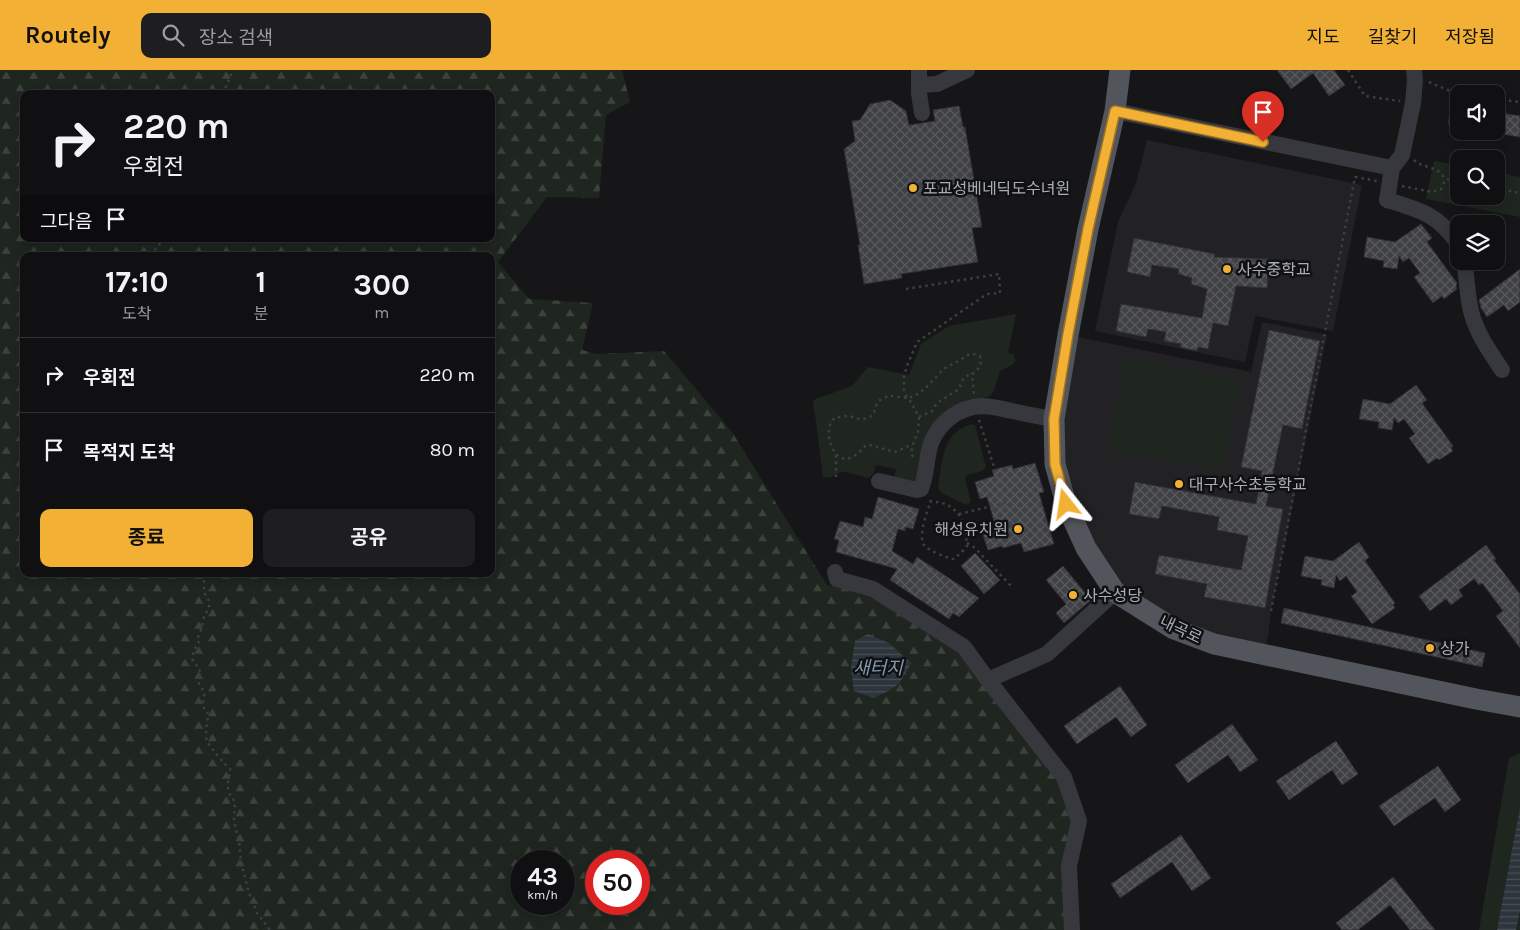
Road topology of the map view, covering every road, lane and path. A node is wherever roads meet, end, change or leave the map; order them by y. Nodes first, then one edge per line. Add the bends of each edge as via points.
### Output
1 (233, 70) edge
2 (967, 70) edge
3 (1120, 70) edge
4 (1348, 70) edge
5 (1414, 70) edge
6 (919, 78) edge
7 (1428, 81) dead end
8 (225, 90) edge
9 (1450, 92) edge
10 (1505, 100) edge
11 (1402, 101) dead end
12 (1520, 102) edge
13 (1115, 111) junction
14 (922, 113) dead end
15 (1413, 159) dead end
16 (1392, 168) junction
17 (1446, 178) junction
18 (1450, 179) edge
19 (1379, 182) dead end
20 (1397, 185) dead end
21 (1505, 190) edge
22 (1520, 193) edge
23 (1450, 232) edge
24 (161, 242) edge
25 (153, 252) edge
26 (1465, 270) edge
27 (906, 289) dead end
28 (1502, 370) dead end
29 (972, 374) junction
30 (906, 398) junction
31 (975, 400) dead end
32 (977, 414) dead end
33 (919, 417) junction
34 (1054, 419) junction
35 (836, 455) junction
36 (995, 470) dead end
37 (836, 480) dead end
38 (879, 481) dead end
39 (921, 488) junction
40 (931, 502) junction
41 (1009, 502) dead end
42 (960, 514) junction
43 (967, 543) junction
44 (835, 572) dead end
45 (202, 577) edge
46 (1011, 586) dead end
47 (1114, 592) junction
48 (1271, 611) dead end
49 (988, 680) junction
50 (1520, 707) edge
51 (270, 930) edge
52 (1072, 930) edge

1 - 8 path
2 - 6 street via 938,84
3 - 13 main road, 내곡로
4 - 11 path via 1365,96
5 - 16 street via 1413,103 1402,155
6 - 14 street
7 - 9 path
10 - 12 path
13 - 16 street
13 - 34 main road, 내곡로 via 1088,229
15 - 17 path
16 - 23 street via 1387,200 1429,214
17 - 18 path
17 - 20 path via 1441,189 1432,192
19 - 48 path via 1355,177
21 - 22 path
24 - 25 path
26 - 28 street via 1475,326
27 - 30 path via 998,274 1000,293 987,294 917,342 904,376
29 - 30 path via 982,363 980,356 975,354 966,355 945,368 923,391
29 - 31 path
29 - 33 path via 966,376 959,389 937,403 932,411
30 - 33 path via 912,402
30 - 35 path via 882,398 868,418 836,417 830,424 829,434
32 - 36 path
33 - 35 path via 914,444 903,450 895,452 870,444 852,458 843,459
34 - 39 street via 983,406 953,415 931,444
34 - 47 main road, 내곡로 via 1055,464 1066,504 1086,548
35 - 37 path
38 - 39 street via 917,490
39 - 40 path
40 - 42 path via 950,506
40 - 43 path via 921,538 923,545 953,559
41 - 42 path
42 - 43 path
43 - 46 path
44 - 49 street via 838,579 873,589 964,647
45 - 51 path via 210,604 192,657 199,667 199,684 205,692 202,702 208,714 207,741 222,764 230,769 228,788 235,802 234,819 241,862 257,913
47 - 49 street via 1048,654
47 - 50 main road, 내곡로 via 1174,629 1214,644
49 - 52 street via 1064,777 1073,803 1079,821 1069,866

